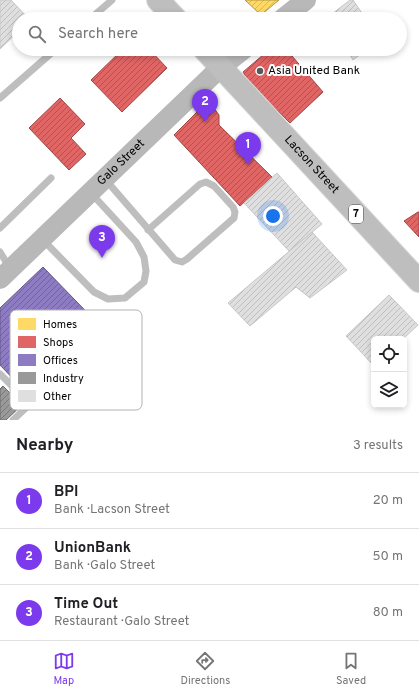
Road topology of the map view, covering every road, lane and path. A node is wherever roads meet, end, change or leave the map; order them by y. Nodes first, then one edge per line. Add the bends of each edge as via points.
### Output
1 (112, 0) edge
2 (158, 0) edge
3 (306, 0) edge
4 (98, 12) edge
5 (169, 12) edge
6 (291, 12) edge
7 (48, 56) edge
8 (211, 56) edge
9 (235, 56) edge
10 (221, 67) junction
11 (0, 98) edge
12 (51, 178) dead end
13 (105, 179) junction
14 (90, 193) junction
15 (0, 228) edge
16 (148, 230) junction
17 (42, 239) junction
18 (0, 252) edge
19 (5, 274) edge
20 (419, 281) edge
21 (0, 374) edge
22 (10, 384) edge
23 (24, 410) edge
24 (13, 420) edge

1 - 4 lane
2 - 5 main road
3 - 6 street
7 - 11 lane
8 - 10 main road, Lacson Street / 7
9 - 10 street, Galo Street
10 - 13 street, Galo Street
10 - 20 main road, Lacson Street / 7
12 - 15 lane
13 - 14 street, Galo Street
13 - 16 lane
14 - 17 street, Galo Street
14 - 17 lane via 136,242 144,257 144,282 125,298 108,299 94,292
16 - 16 lane via 175,260 182,262 234,218 236,212 214,186 206,182 200,184
17 - 19 street, Galo Street
18 - 19 lane
21 - 22 lane
23 - 24 lane

